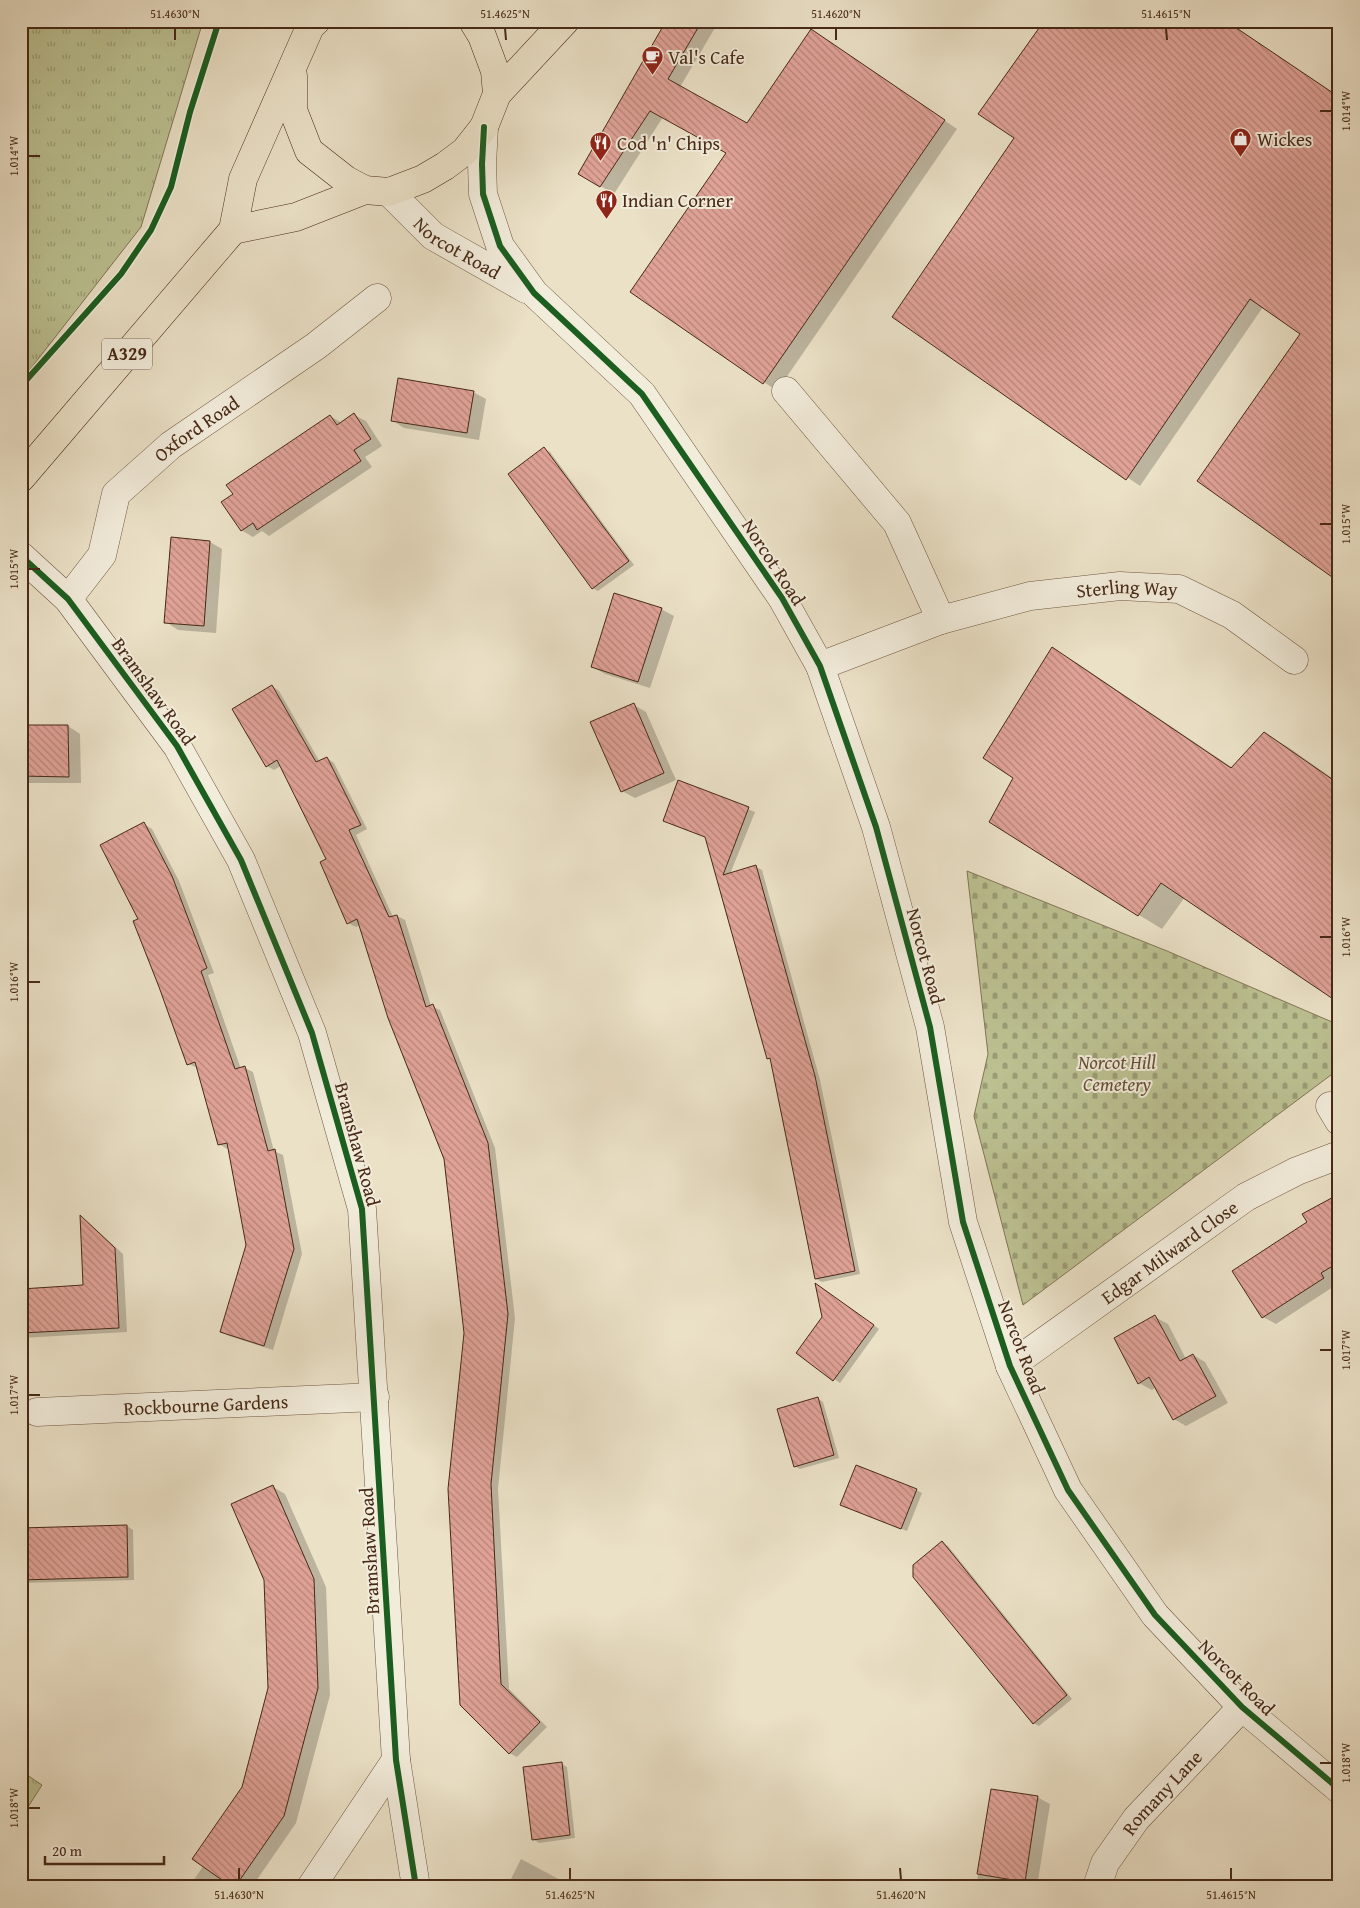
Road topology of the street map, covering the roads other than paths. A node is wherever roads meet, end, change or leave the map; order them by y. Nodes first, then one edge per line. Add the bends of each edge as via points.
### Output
1 (473, 21) edge
2 (565, 21) edge
3 (312, 23) edge
4 (293, 67) junction
5 (497, 94) junction
6 (484, 127) junction
7 (377, 191) junction
8 (233, 230) junction
9 (534, 293) junction
10 (377, 298) dead end
11 (786, 391) dead end
12 (21, 478) edge
13 (21, 556) edge
14 (68, 599) junction
15 (941, 620) junction
16 (1294, 660) dead end
17 (820, 666) junction
18 (1339, 1154) edge
19 (1010, 1366) junction
20 (375, 1397) junction
21 (37, 1412) dead end
22 (1242, 1707) junction
23 (396, 1760) junction
24 (1339, 1789) edge
25 (311, 1887) edge
26 (416, 1887) edge
27 (1097, 1887) edge

1 - 5 main road via 495,70
2 - 5 main road
3 - 4 main road
4 - 7 main road via 293,110 309,150 346,180
4 - 8 main road, A329 via 244,179
5 - 6 main road
6 - 7 main road via 465,151 445,166 423,179
6 - 9 street, Norcot Road via 483,194 500,246
7 - 8 main road via 296,218
7 - 9 street, Norcot Road via 433,236
8 - 12 main road, A329
9 - 17 street, Norcot Road via 642,394 782,598
10 - 14 street, Oxford Road via 316,346 171,445 116,494 102,555
11 - 15 street via 897,523
13 - 14 street, Bramshaw Road
14 - 20 street, Bramshaw Road via 182,754 241,860 312,1033 362,1209
15 - 16 street, Sterling Way via 1030,596 1120,586 1179,589 1232,615
15 - 17 street, Sterling Way
17 - 19 street, Norcot Road via 876,828 930,1027 964,1222
18 - 19 street, Edgar Milward Close via 1246,1197
19 - 22 street, Norcot Road via 1068,1490 1155,1615
20 - 21 street, Rockbourne Gardens
20 - 23 street, Bramshaw Road
22 - 24 street, Norcot Road
22 - 27 street, Romany Lane via 1136,1819 1105,1863
23 - 25 street
23 - 26 street, Bramshaw Road

